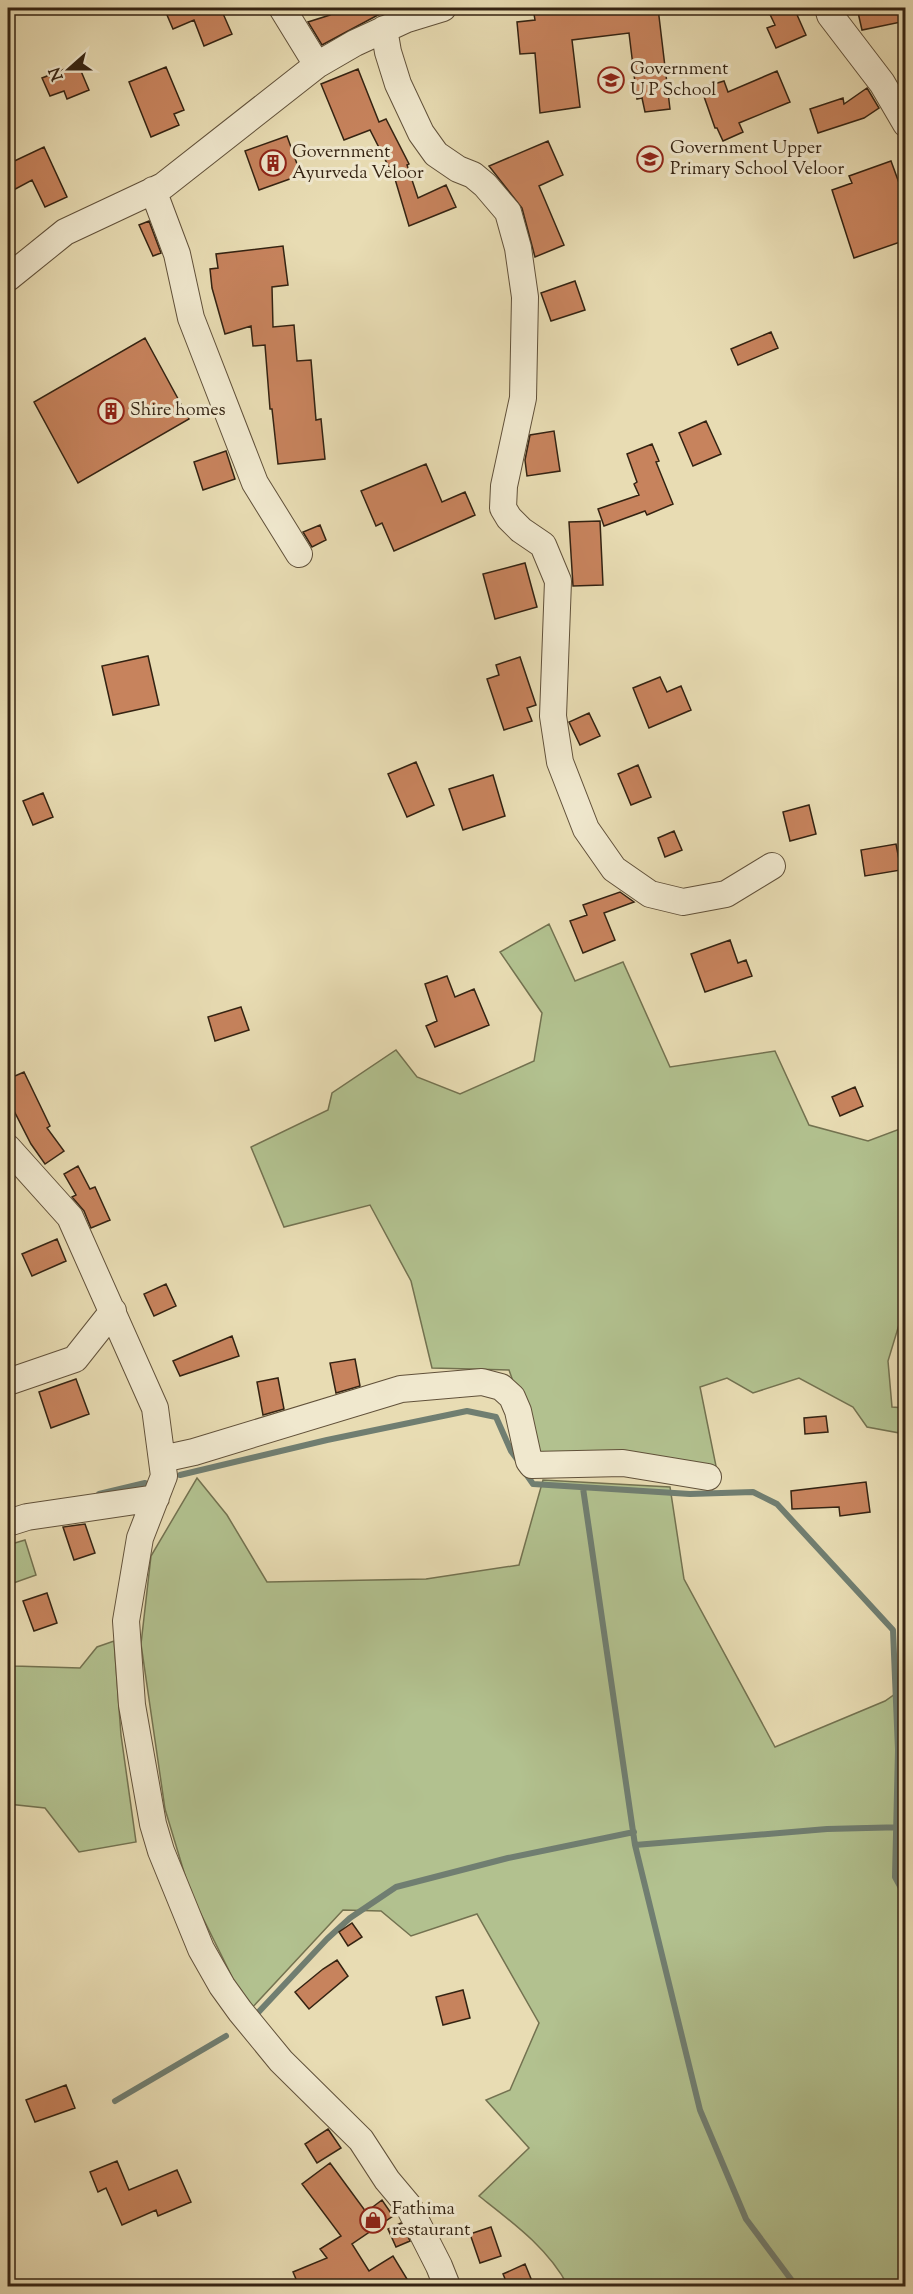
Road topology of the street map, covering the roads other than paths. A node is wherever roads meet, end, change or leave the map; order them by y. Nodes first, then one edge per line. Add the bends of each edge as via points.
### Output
1 (282, 8) edge
2 (443, 8) edge
3 (828, 8) edge
4 (384, 30) junction
5 (317, 65) junction
6 (906, 124) edge
7 (153, 190) junction
8 (8, 278) edge
9 (299, 554) dead end
10 (771, 866) dead end
11 (8, 1148) edge
12 (113, 1311) junction
13 (8, 1382) edge
14 (162, 1459) junction
15 (708, 1477) dead end
16 (156, 1498) junction
17 (8, 1523) edge
18 (447, 2286) edge

1 - 5 street
2 - 4 street
3 - 6 street via 882,82
4 - 5 street
4 - 10 street via 398,84 421,133 436,154 473,175 508,212 518,248 525,297 523,398 502,508 521,530 543,545 558,580 553,716 560,762 586,829 614,869 650,894 683,902 726,894
5 - 7 street
7 - 8 street via 65,232
7 - 9 street via 177,254 191,318 255,483
11 - 12 street via 70,1216
12 - 13 street via 75,1359
12 - 14 street via 155,1408
14 - 15 street via 401,1389 482,1382 501,1387 512,1396 532,1465 622,1463
14 - 16 street via 164,1476
16 - 17 street
16 - 18 street via 140,1538 126,1621 132,1705 161,1851 201,1949 222,1986 281,2061 361,2140 408,2205

